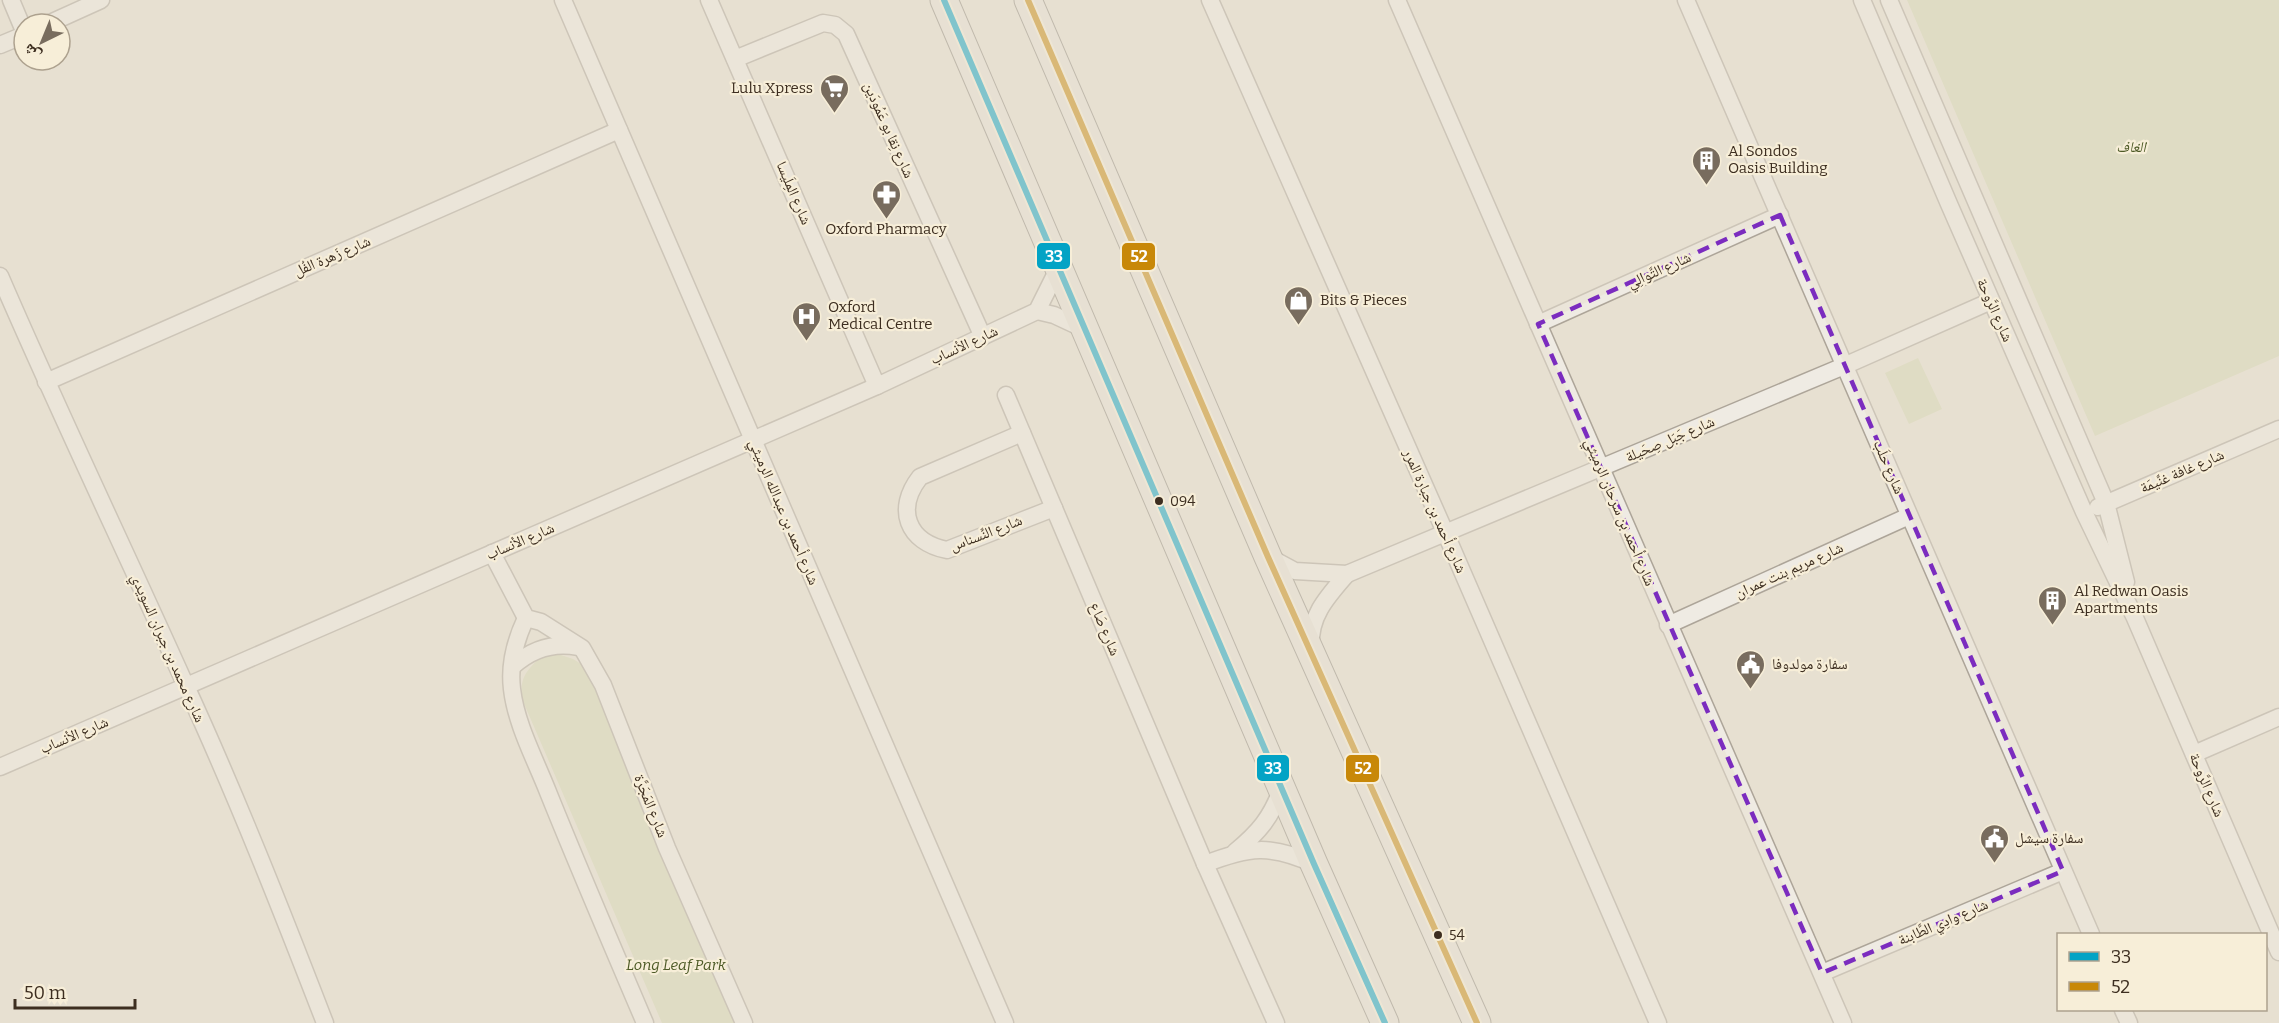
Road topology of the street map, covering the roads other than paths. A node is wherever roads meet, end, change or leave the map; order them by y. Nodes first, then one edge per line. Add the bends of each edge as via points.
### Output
1 (101, 0) edge
2 (563, 0) edge
3 (709, 0) edge
4 (944, 0) edge
5 (1028, 0) edge
6 (1210, 0) edge
7 (1397, 0) edge
8 (1686, 0) edge
9 (1863, 0) edge
10 (1889, 0) edge
11 (72, 13) edge
12 (735, 58) junction
13 (619, 130) junction
14 (1779, 215) junction
15 (1058, 269) junction
16 (0, 276) edge
17 (1991, 301) junction
18 (1037, 310) junction
19 (1538, 324) junction
20 (1084, 329) junction
21 (983, 337) junction
22 (1845, 366) junction
23 (46, 382) junction
24 (877, 386) junction
25 (1006, 395) dead end
26 (2279, 429) edge
27 (1022, 433) junction
28 (753, 440) junction
29 (1601, 468) junction
30 (2106, 503) junction
31 (1054, 508) junction
32 (2084, 512) junction
33 (1910, 516) junction
34 (1445, 532) junction
35 (492, 553) junction
36 (1268, 557) junction
37 (1347, 574) junction
38 (526, 618) junction
39 (2135, 618) junction
40 (1668, 625) junction
41 (582, 648) junction
42 (1311, 655) junction
43 (513, 666) junction
44 (187, 687) junction
45 (2279, 717) edge
46 (2194, 754) junction
47 (0, 767) edge
48 (1282, 788) junction
49 (1235, 852) junction
50 (1205, 864) junction
51 (1314, 864) junction
52 (2063, 871) junction
53 (2091, 933) edge
54 (2279, 952) edge
55 (1822, 974) junction
56 (325, 1023) edge
57 (645, 1023) edge
58 (744, 1023) edge
59 (1005, 1023) edge
60 (1276, 1023) edge
61 (1385, 1023) edge
62 (1477, 1023) edge
63 (1658, 1023) edge
64 (1843, 1023) edge

1 - 11 street
2 - 13 street, شارع أحمد بن عبدالله الرميثي
3 - 12 street, شارع المِلَيسا
4 - 15 main road
5 - 36 main road
6 - 34 street, شارع أحمد بن جبارة المرر
7 - 19 street, شارع أحمد بن سرحان الرميثي
8 - 14 street, شارع حلَب
9 - 17 street, شارع الرَّوحة
10 - 30 street, شارع الرَّوحة
12 - 21 street, شارع نِقا بو عَمُودَين via 823,23 835,25 846,34
12 - 24 street, شارع المِلَيسا
13 - 23 street, شارع زَهرة الفُل
13 - 28 street, شارع أحمد بن عبدالله الرميثي
14 - 19 street, شارع التَّوالِي
14 - 22 street, شارع حلَب
15 - 18 street
15 - 20 main road
16 - 23 street, شارع محمد بن جبران السويدي
17 - 22 street, شارع جَبَل صِحَيلة
17 - 32 street, شارع الرَّوحة
18 - 20 street
18 - 21 street, شارع الأنساب
19 - 29 street, شارع أحمد بن سرحان الرميثي
20 - 48 main road
21 - 24 street, شارع الأنساب
22 - 29 street, شارع جَبَل صِحَيلة
22 - 33 street, شارع حلَب
23 - 44 street, شارع محمد بن جبران السويدي
24 - 28 street, شارع الأنساب
25 - 27 street, شارع صَاع
26 - 30 street, شارع غافة غنَّيمَة
27 - 31 street, شارع صَاع
27 - 31 street, شارع النِّسناس via 920,477 907,502 912,529 921,540 947,550
28 - 35 street, شارع الأنساب
28 - 59 street, شارع أحمد بن عبدالله الرميثي
29 - 34 street, شارع جَبَل صِحَيلة
29 - 40 street, شارع أحمد بن سرحان الرميثي
30 - 32 street, شارع غافة غنَّيمَة
30 - 39 street, شارع الرَّوحة
31 - 50 street, شارع صَاع
32 - 39 street, شارع الرَّوحة
33 - 40 street, شارع مريم بنت عمران
33 - 52 street, شارع حلَب
34 - 37 street, شارع جَبَل صِحَيلة
34 - 63 street, شارع أحمد بن جبارة المرر
35 - 38 street
35 - 44 street, شارع الأنساب
36 - 37 street, شارع جَبَل صِحَيلة via 1295,571
36 - 42 main road
37 - 42 street, شارع جَبَل صِحَيلة via 1318,609 1310,632
38 - 41 street, شارع المَجَرَّة via 541,622
38 - 43 street
39 - 46 street, شارع الرَّوحة
40 - 55 street, شارع أحمد بن سرحان الرميثي
41 - 43 street via 550,646 530,653
41 - 58 street, شارع المَجَرَّة via 603,686
42 - 62 main road
43 - 57 street via 512,691 520,723
44 - 47 street, شارع الأنساب
44 - 56 street, شارع محمد بن جبران السويدي
45 - 46 street
46 - 54 street, شارع الرَّوحة
48 - 49 street via 1264,826
48 - 51 main road
49 - 50 street
49 - 51 street via 1272,850
50 - 60 street, شارع صَاع
51 - 61 main road
52 - 53 street, شارع حلَب
52 - 55 street, شارع وادِي الطَّابنة
55 - 64 street, شارع أحمد بن سرحان الرميثي

